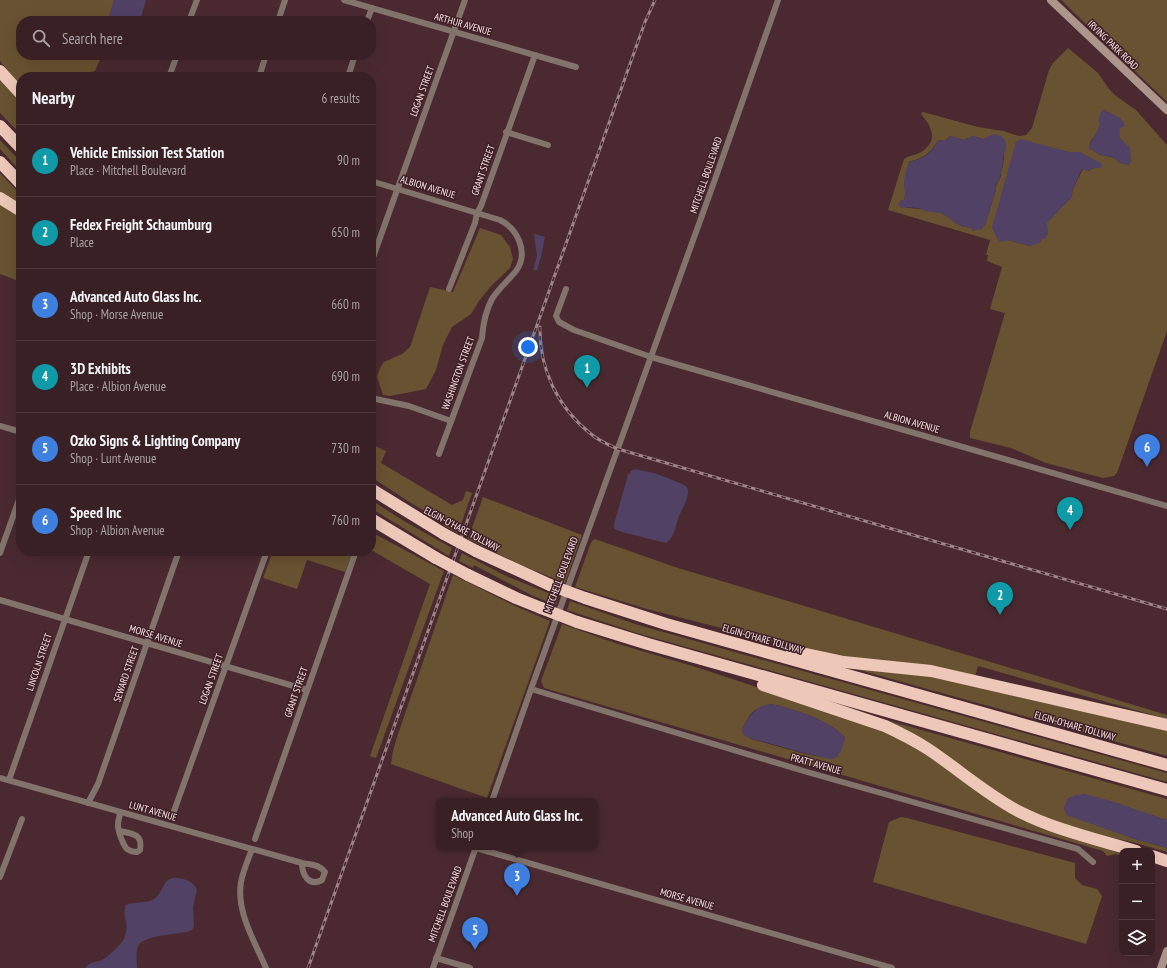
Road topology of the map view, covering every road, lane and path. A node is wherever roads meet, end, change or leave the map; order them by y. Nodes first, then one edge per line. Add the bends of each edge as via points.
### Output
1 (197, 0) edge
2 (285, 0) edge
3 (344, 0) edge
4 (465, 0) edge
5 (778, 0) edge
6 (1051, 0) edge
7 (372, 8) junction
8 (191, 16) edge
9 (280, 16) edge
10 (369, 16) edge
11 (454, 32) junction
12 (535, 55) junction
13 (175, 60) edge
14 (264, 60) edge
15 (353, 60) edge
16 (576, 67) dead end
17 (0, 71) edge
18 (171, 72) edge
19 (261, 72) edge
20 (350, 72) edge
21 (16, 89) edge
22 (1164, 107) edge
23 (0, 126) edge
24 (506, 132) junction
25 (16, 143) edge
26 (548, 145) dead end
27 (0, 162) edge
28 (16, 179) edge
29 (376, 183) edge
30 (397, 189) junction
31 (0, 198) edge
32 (16, 208) edge
33 (477, 213) junction
34 (518, 238) joint
35 (376, 249) edge
36 (449, 289) dead end
37 (566, 289) dead end
38 (651, 357) junction
39 (376, 399) edge
40 (451, 421) junction
41 (0, 426) edge
42 (16, 431) edge
43 (439, 454) dead end
44 (376, 492) edge
45 (1167, 506) edge
46 (16, 508) edge
47 (376, 522) edge
48 (0, 553) edge
49 (87, 556) edge
50 (177, 556) edge
51 (265, 556) edge
52 (354, 556) edge
53 (0, 600) edge
54 (65, 619) junction
55 (666, 624) junction
56 (147, 643) junction
57 (682, 654) junction
58 (226, 667) junction
59 (531, 689) junction
60 (307, 690) junction
61 (1167, 725) edge
62 (1167, 765) edge
63 (0, 778) edge
64 (9, 780) junction
65 (1167, 790) edge
66 (493, 798) edge
67 (88, 803) junction
68 (120, 812) junction
69 (173, 814) dead end
70 (22, 819) dead end
71 (120, 831) dead end
72 (255, 839) dead end
73 (1126, 848) edge
74 (252, 849) junction
75 (475, 850) edge
76 (483, 850) edge
77 (1155, 857) edge
78 (1167, 861) edge
79 (1093, 862) dead end
80 (302, 863) dead end
81 (0, 877) edge
82 (1167, 951) edge
83 (436, 958) junction
84 (266, 968) edge
85 (433, 968) edge
86 (470, 968) edge
87 (892, 968) edge
88 (1161, 968) edge

1 - 8 street
2 - 9 street
3 - 7 street, ARTHUR AVENUE
4 - 11 street, LOGAN STREET
5 - 38 street, MITCHELL BOULEVARD
6 - 22 main road, IRVING PARK ROAD
7 - 10 street
7 - 11 street, ARTHUR AVENUE
11 - 12 street, ARTHUR AVENUE
11 - 30 street, LOGAN STREET
12 - 16 street, ARTHUR AVENUE
12 - 24 street, GRANT STREET
13 - 18 street
14 - 19 street
15 - 20 street
17 - 21 highway
23 - 25 highway
24 - 26 street
24 - 33 street, GRANT STREET
27 - 28 highway
29 - 30 street, ALBION AVENUE
30 - 33 street, ALBION AVENUE
30 - 35 street, LOGAN STREET
31 - 32 highway
33 - 34 street, ALBION AVENUE via 505,222
33 - 36 street, GRANT STREET
34 - 40 street, WASHINGTON STREET via 521,254 519,265 489,304 484,318 482,338
37 - 38 street via 556,316 559,322 574,330
38 - 45 street, ALBION AVENUE
38 - 59 street, MITCHELL BOULEVARD
39 - 40 street via 410,406
40 - 43 street, WASHINGTON STREET
41 - 42 street
44 - 55 highway, ELGIN-O'HARE TOLLWAY, bridge via 444,534 550,585
46 - 48 street
47 - 57 highway, bridge via 468,575 542,608 606,632
49 - 54 street, LINCOLN STREET
50 - 56 street, SEWARD STREET
51 - 58 street, LOGAN STREET
52 - 60 street, GRANT STREET
53 - 54 street, MORSE AVENUE
54 - 56 street, MORSE AVENUE
54 - 64 street, LINCOLN STREET
55 - 61 highway via 703,629 826,659 931,671
55 - 62 highway, ELGIN-O'HARE TOLLWAY
56 - 58 street, MORSE AVENUE
56 - 67 street, SEWARD STREET via 98,784
57 - 65 highway
57 - 73 highway via 885,726 928,749 1018,810 1057,827
58 - 60 street, MORSE AVENUE
58 - 69 street, LOGAN STREET
59 - 66 street, MITCHELL BOULEVARD
59 - 79 street, PRATT AVENUE via 813,774 1078,849
60 - 72 street, GRANT STREET
63 - 64 street, LUNT AVENUE
64 - 67 street, LUNT AVENUE
67 - 68 street, LUNT AVENUE
68 - 71 street
68 - 74 street, LUNT AVENUE
70 - 81 street
74 - 80 street, LUNT AVENUE
74 - 84 street via 241,883 241,899 246,922
75 - 83 street, MITCHELL BOULEVARD
76 - 87 street, MORSE AVENUE
77 - 78 highway
82 - 88 main road
83 - 85 street, MITCHELL BOULEVARD
83 - 86 street

